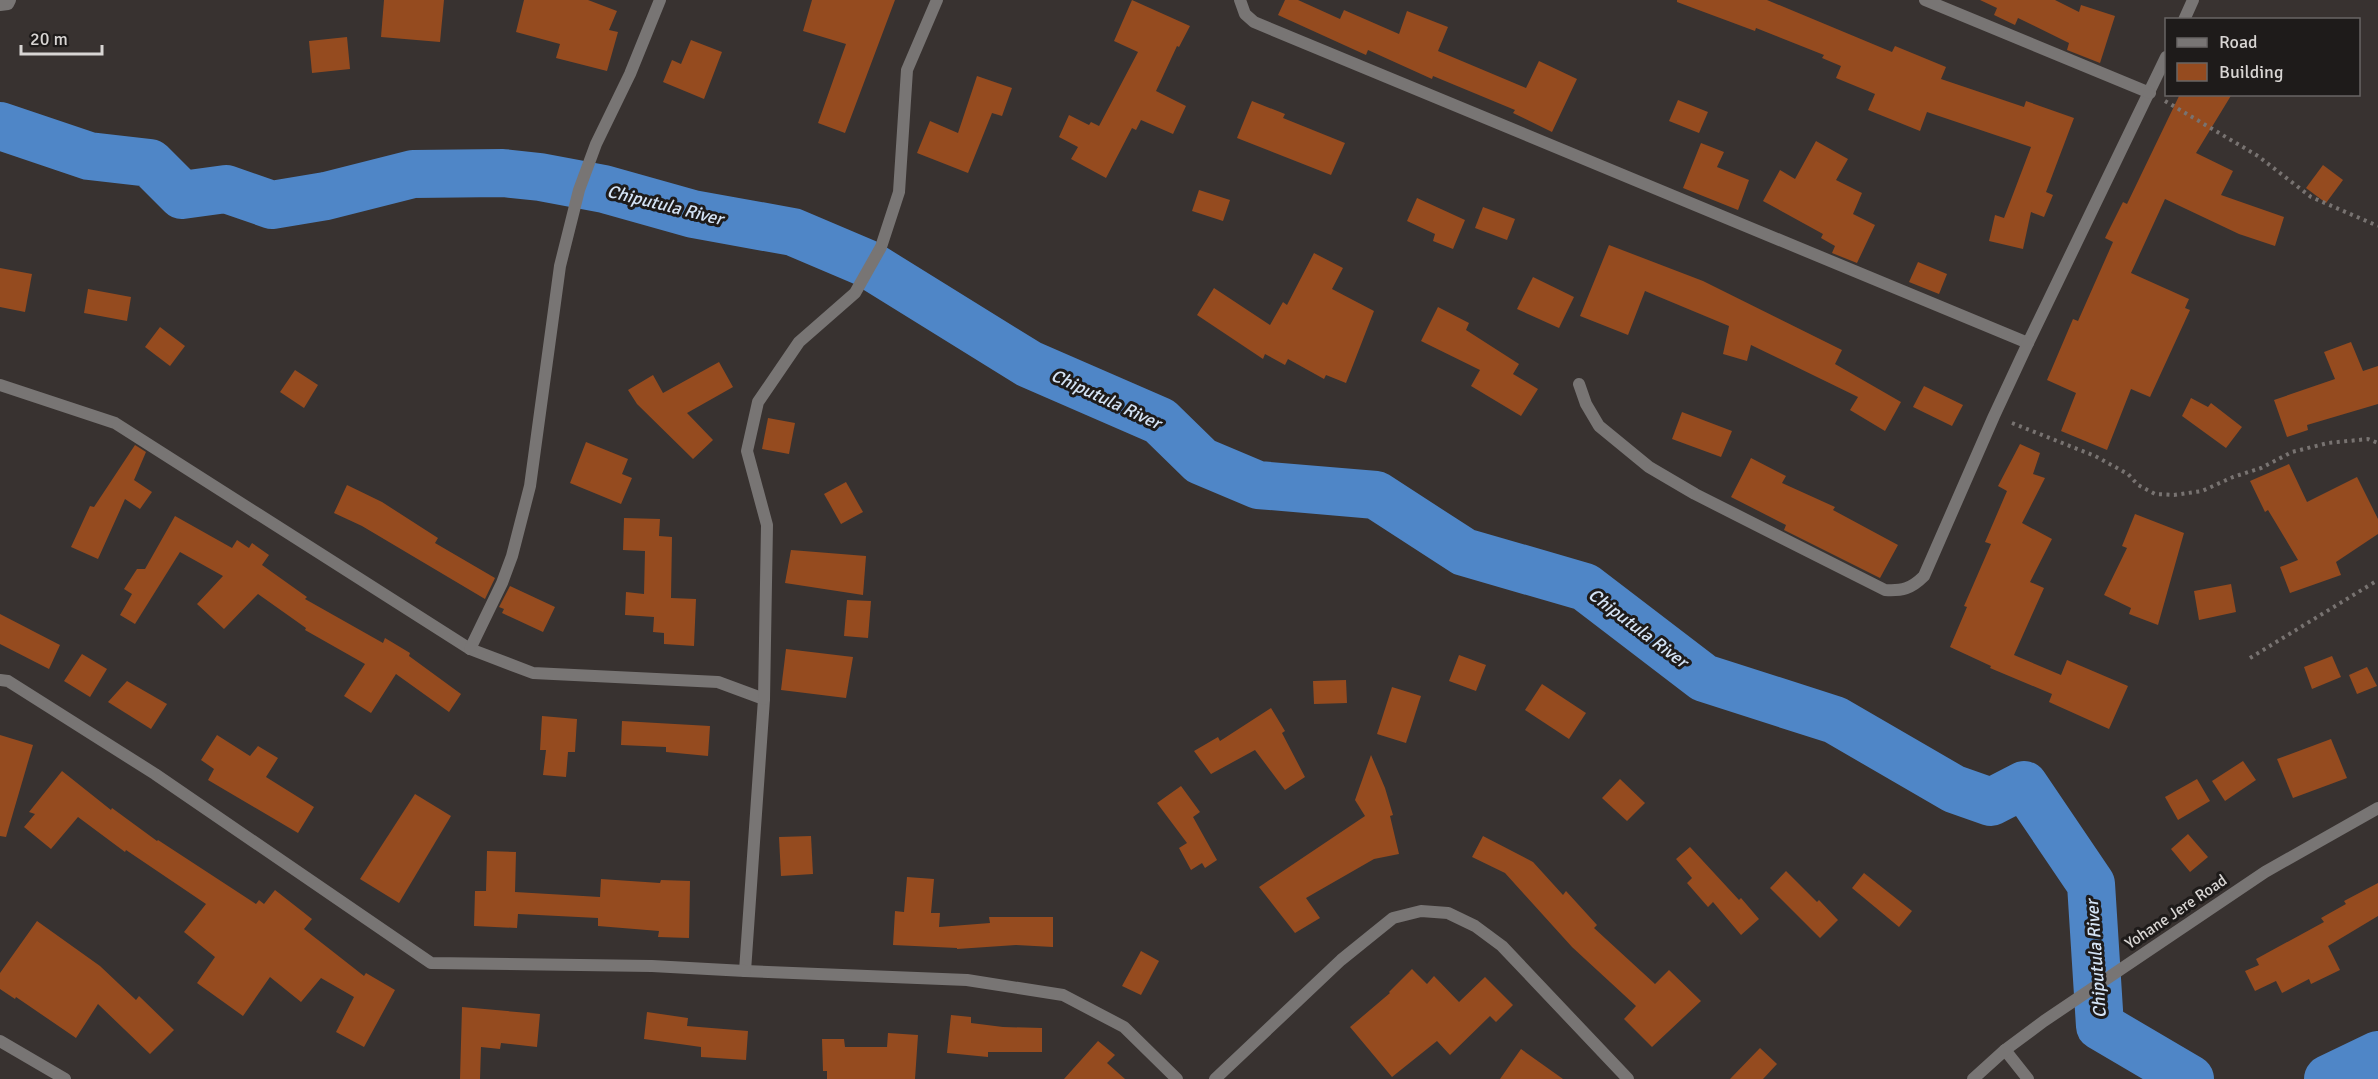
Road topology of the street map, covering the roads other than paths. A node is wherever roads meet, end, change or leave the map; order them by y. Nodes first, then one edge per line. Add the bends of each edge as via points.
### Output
1 (10, 0) edge
2 (660, 0) edge
3 (937, 0) edge
4 (1239, 0) edge
5 (1925, 0) edge
6 (2193, 0) edge
7 (0, 5) edge
8 (2185, 18) edge
9 (2165, 59) edge
10 (2150, 93) junction
11 (2028, 343) junction
12 (1579, 384) dead end
13 (0, 385) edge
14 (470, 649) junction
15 (0, 680) edge
16 (764, 699) junction
17 (2378, 808) edge
18 (745, 971) junction
19 (0, 1041) edge
20 (2005, 1050) junction
21 (65, 1079) edge
22 (1177, 1079) edge
23 (1215, 1079) edge
24 (1628, 1079) edge
25 (1973, 1079) edge
26 (2028, 1079) edge

1 - 7 street
2 - 14 street via 579,190 560,266 530,486 512,556
3 - 16 street via 907,70 899,192 881,248 855,293 799,342 758,402 747,451 767,525
4 - 11 street via 1254,22
5 - 10 street
6 - 8 street
9 - 10 street
10 - 11 street
11 - 12 street via 1924,576 1901,591 1884,590 1695,494 1649,466 1599,426
13 - 14 street via 115,423
14 - 16 street via 533,674 718,682
15 - 18 street via 8,681 155,774 431,963
16 - 18 street
17 - 20 street, Yohane Jere Road via 2265,872
18 - 22 street via 967,980 1063,994 1124,1026
19 - 21 street
20 - 25 street, Yohane Jere Road
20 - 26 street
23 - 24 street via 1341,960 1393,918 1421,911 1448,913 1502,946

